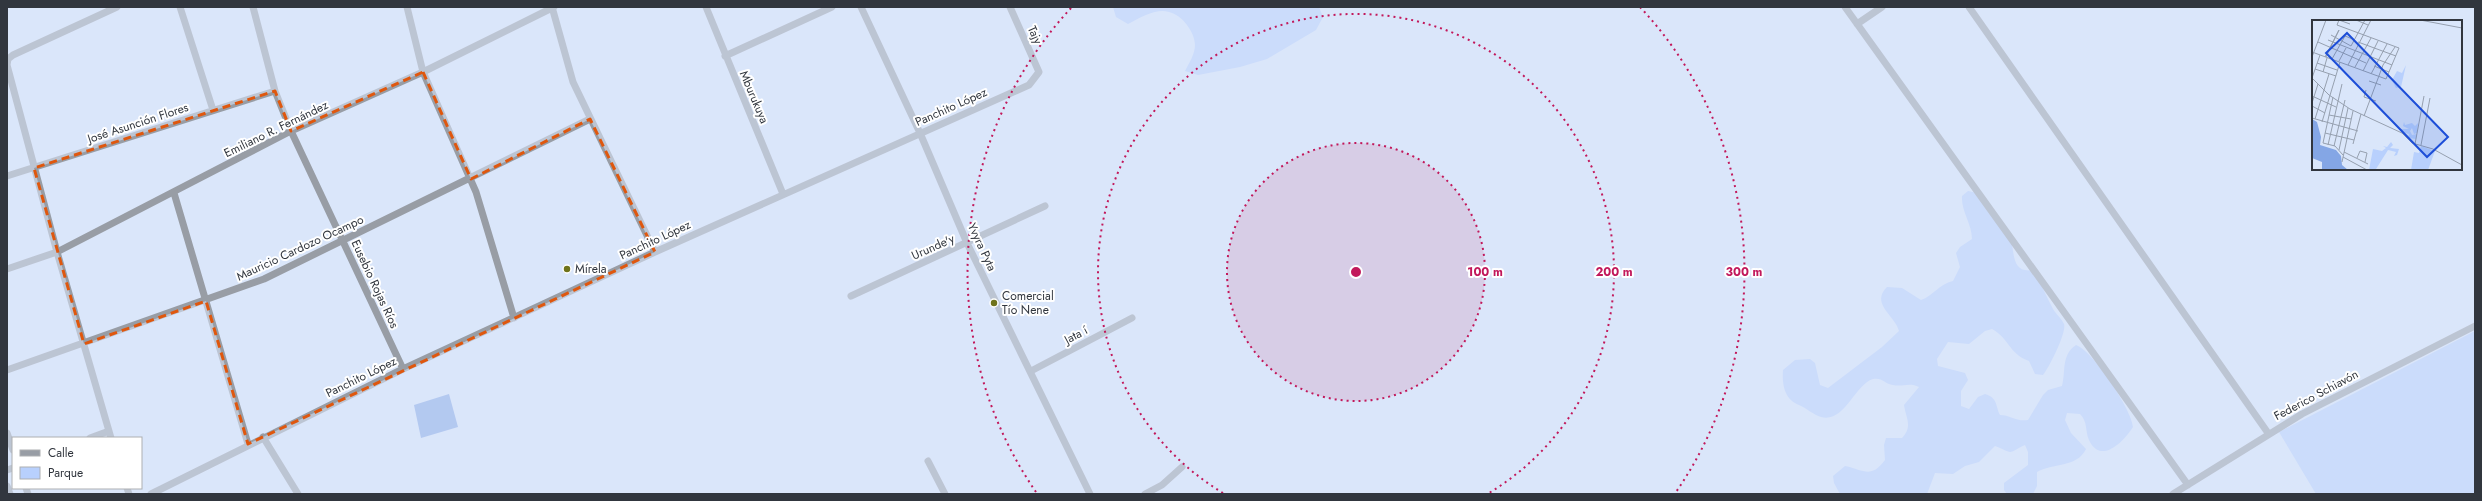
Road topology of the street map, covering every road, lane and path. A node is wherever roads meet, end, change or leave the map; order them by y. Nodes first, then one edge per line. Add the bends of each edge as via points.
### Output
1 (117, 7) edge
2 (180, 7) edge
3 (253, 7) edge
4 (406, 7) edge
5 (552, 7) edge
6 (706, 7) edge
7 (832, 7) edge
8 (861, 7) edge
9 (1010, 7) edge
10 (1845, 7) edge
11 (1882, 7) edge
12 (1970, 7) edge
13 (1857, 24) junction
14 (725, 56) junction
15 (7, 66) edge
16 (423, 72) junction
17 (1039, 72) joint
18 (275, 91) junction
19 (213, 110) junction
20 (590, 119) junction
21 (291, 131) junction
22 (920, 133) junction
23 (34, 168) junction
24 (7, 176) edge
25 (471, 179) junction
26 (174, 193) junction
27 (783, 194) junction
28 (1045, 206) dead end
29 (342, 241) junction
30 (967, 243) junction
31 (57, 252) junction
32 (655, 252) junction
33 (7, 269) edge
34 (851, 296) dead end
35 (206, 301) junction
36 (514, 318) junction
37 (1132, 318) dead end
38 (2475, 326) edge
39 (84, 344) junction
40 (403, 369) junction
41 (7, 370) edge
42 (1031, 371) junction
43 (7, 433) edge
44 (2268, 433) junction
45 (110, 434) edge
46 (95, 437) edge
47 (263, 437) junction
48 (248, 444) junction
49 (12, 447) edge
50 (928, 462) dead end
51 (1182, 467) dead end
52 (2188, 485) junction
53 (7, 486) edge
54 (10, 494) edge
55 (152, 494) edge
56 (298, 494) edge
57 (945, 494) edge
58 (1090, 494) edge
59 (1145, 494) edge
60 (2173, 494) edge

1 - 15 street via 13,55 8,59
2 - 19 street
3 - 18 street, Eusebio Rojas Ríos
4 - 16 street
5 - 16 street, Emiliano R. Fernández
5 - 20 street via 573,82
6 - 14 street, Mburukuya
7 - 14 street
8 - 22 street, Yvyra Pyta
9 - 17 street, Tajy
10 - 13 street
11 - 13 street
12 - 44 street
13 - 52 street
14 - 27 street, Mburukuya
15 - 23 street
16 - 21 street, Emiliano R. Fernández
16 - 25 street
17 - 22 street, Panchito López via 1029,85
18 - 19 street, José Asunción Flores
18 - 21 street, Eusebio Rojas Ríos
19 - 23 street, José Asunción Flores
20 - 25 street, Mauricio Cardozo Ocampo
20 - 32 street
21 - 26 street, Emiliano R. Fernández
21 - 29 street, Eusebio Rojas Ríos
22 - 27 street, Panchito López
22 - 30 street, Yvyra Pyta
23 - 24 street, José Asunción Flores
23 - 31 street
25 - 29 street, Mauricio Cardozo Ocampo
25 - 36 street
26 - 31 street, Emiliano R. Fernández
26 - 35 street
27 - 32 street, Panchito López
28 - 30 street, Urunde'y
29 - 35 street, Mauricio Cardozo Ocampo via 264,279
29 - 40 street, Eusebio Rojas Ríos
30 - 34 street, Urunde'y
30 - 42 street, Yvyra Pyta
31 - 33 street, Emiliano R. Fernández
31 - 39 street
32 - 36 street, Panchito López
35 - 39 street, Mauricio Cardozo Ocampo
35 - 48 street
36 - 40 street, Panchito López
37 - 42 street, Jata í
38 - 44 street, Federico Schiavón
39 - 41 street, Mauricio Cardozo Ocampo
39 - 45 street
40 - 47 street, Panchito López
42 - 58 street, Yvyra Pyta
43 - 49 street
44 - 52 street, Federico Schiavón
45 - 46 street
47 - 48 street, Panchito López
47 - 56 street
48 - 55 street, Panchito López
50 - 57 street
51 - 59 street via 1162,485
52 - 60 street, Federico Schiavón
53 - 54 street

